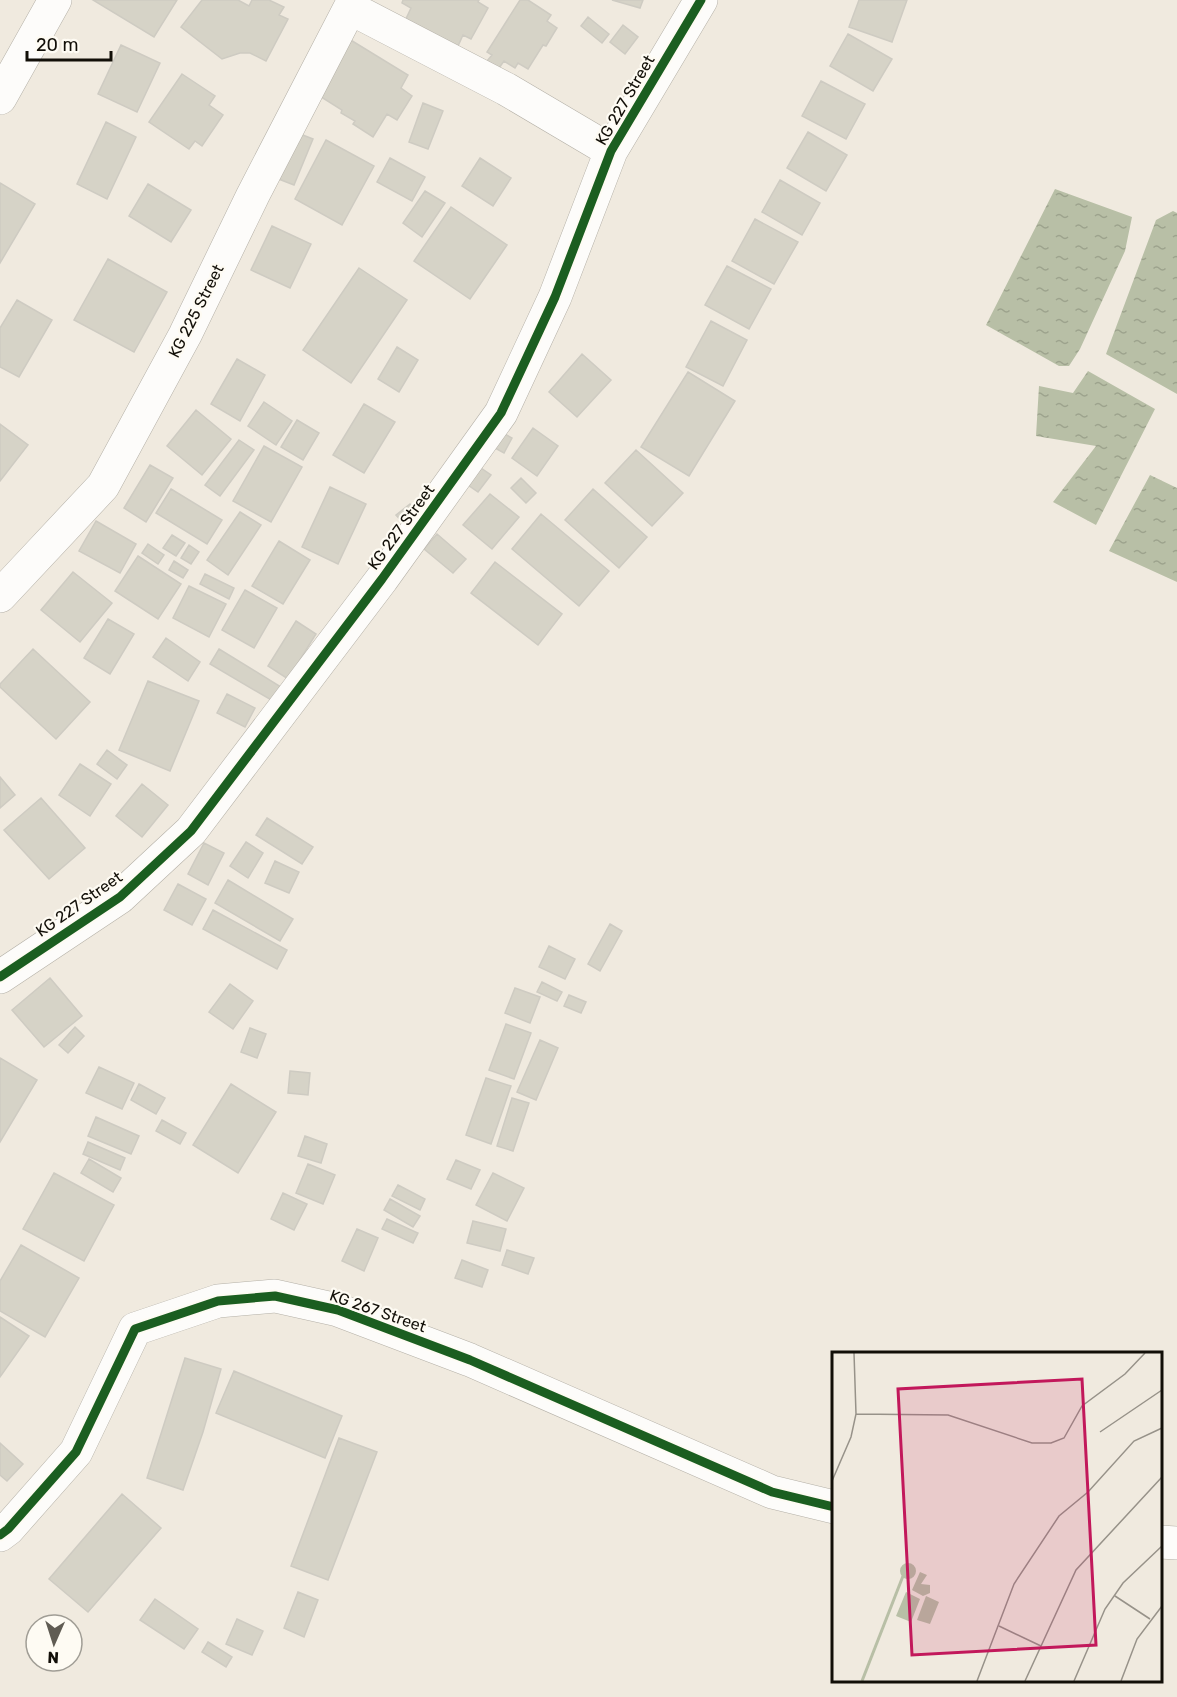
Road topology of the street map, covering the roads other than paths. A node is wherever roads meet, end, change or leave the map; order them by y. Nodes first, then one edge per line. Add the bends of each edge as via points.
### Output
1 (54, 0) edge
2 (701, 0) edge
3 (352, 4) edge
4 (0, 98) edge
5 (611, 151) junction
6 (0, 596) edge
7 (0, 976) edge
8 (832, 1507) edge
9 (0, 1535) edge
10 (1162, 1542) edge
11 (1177, 1543) edge

1 - 4 street
2 - 5 street, KG 227 Street
3 - 5 street
3 - 6 street, KG 225 Street via 185,335 103,486
5 - 7 street, KG 227 Street via 555,297 501,413 382,579 191,831 120,897
8 - 9 street, KG 267 Street via 772,1492 470,1360 338,1310 275,1296 218,1301 135,1329 76,1452
10 - 11 street

